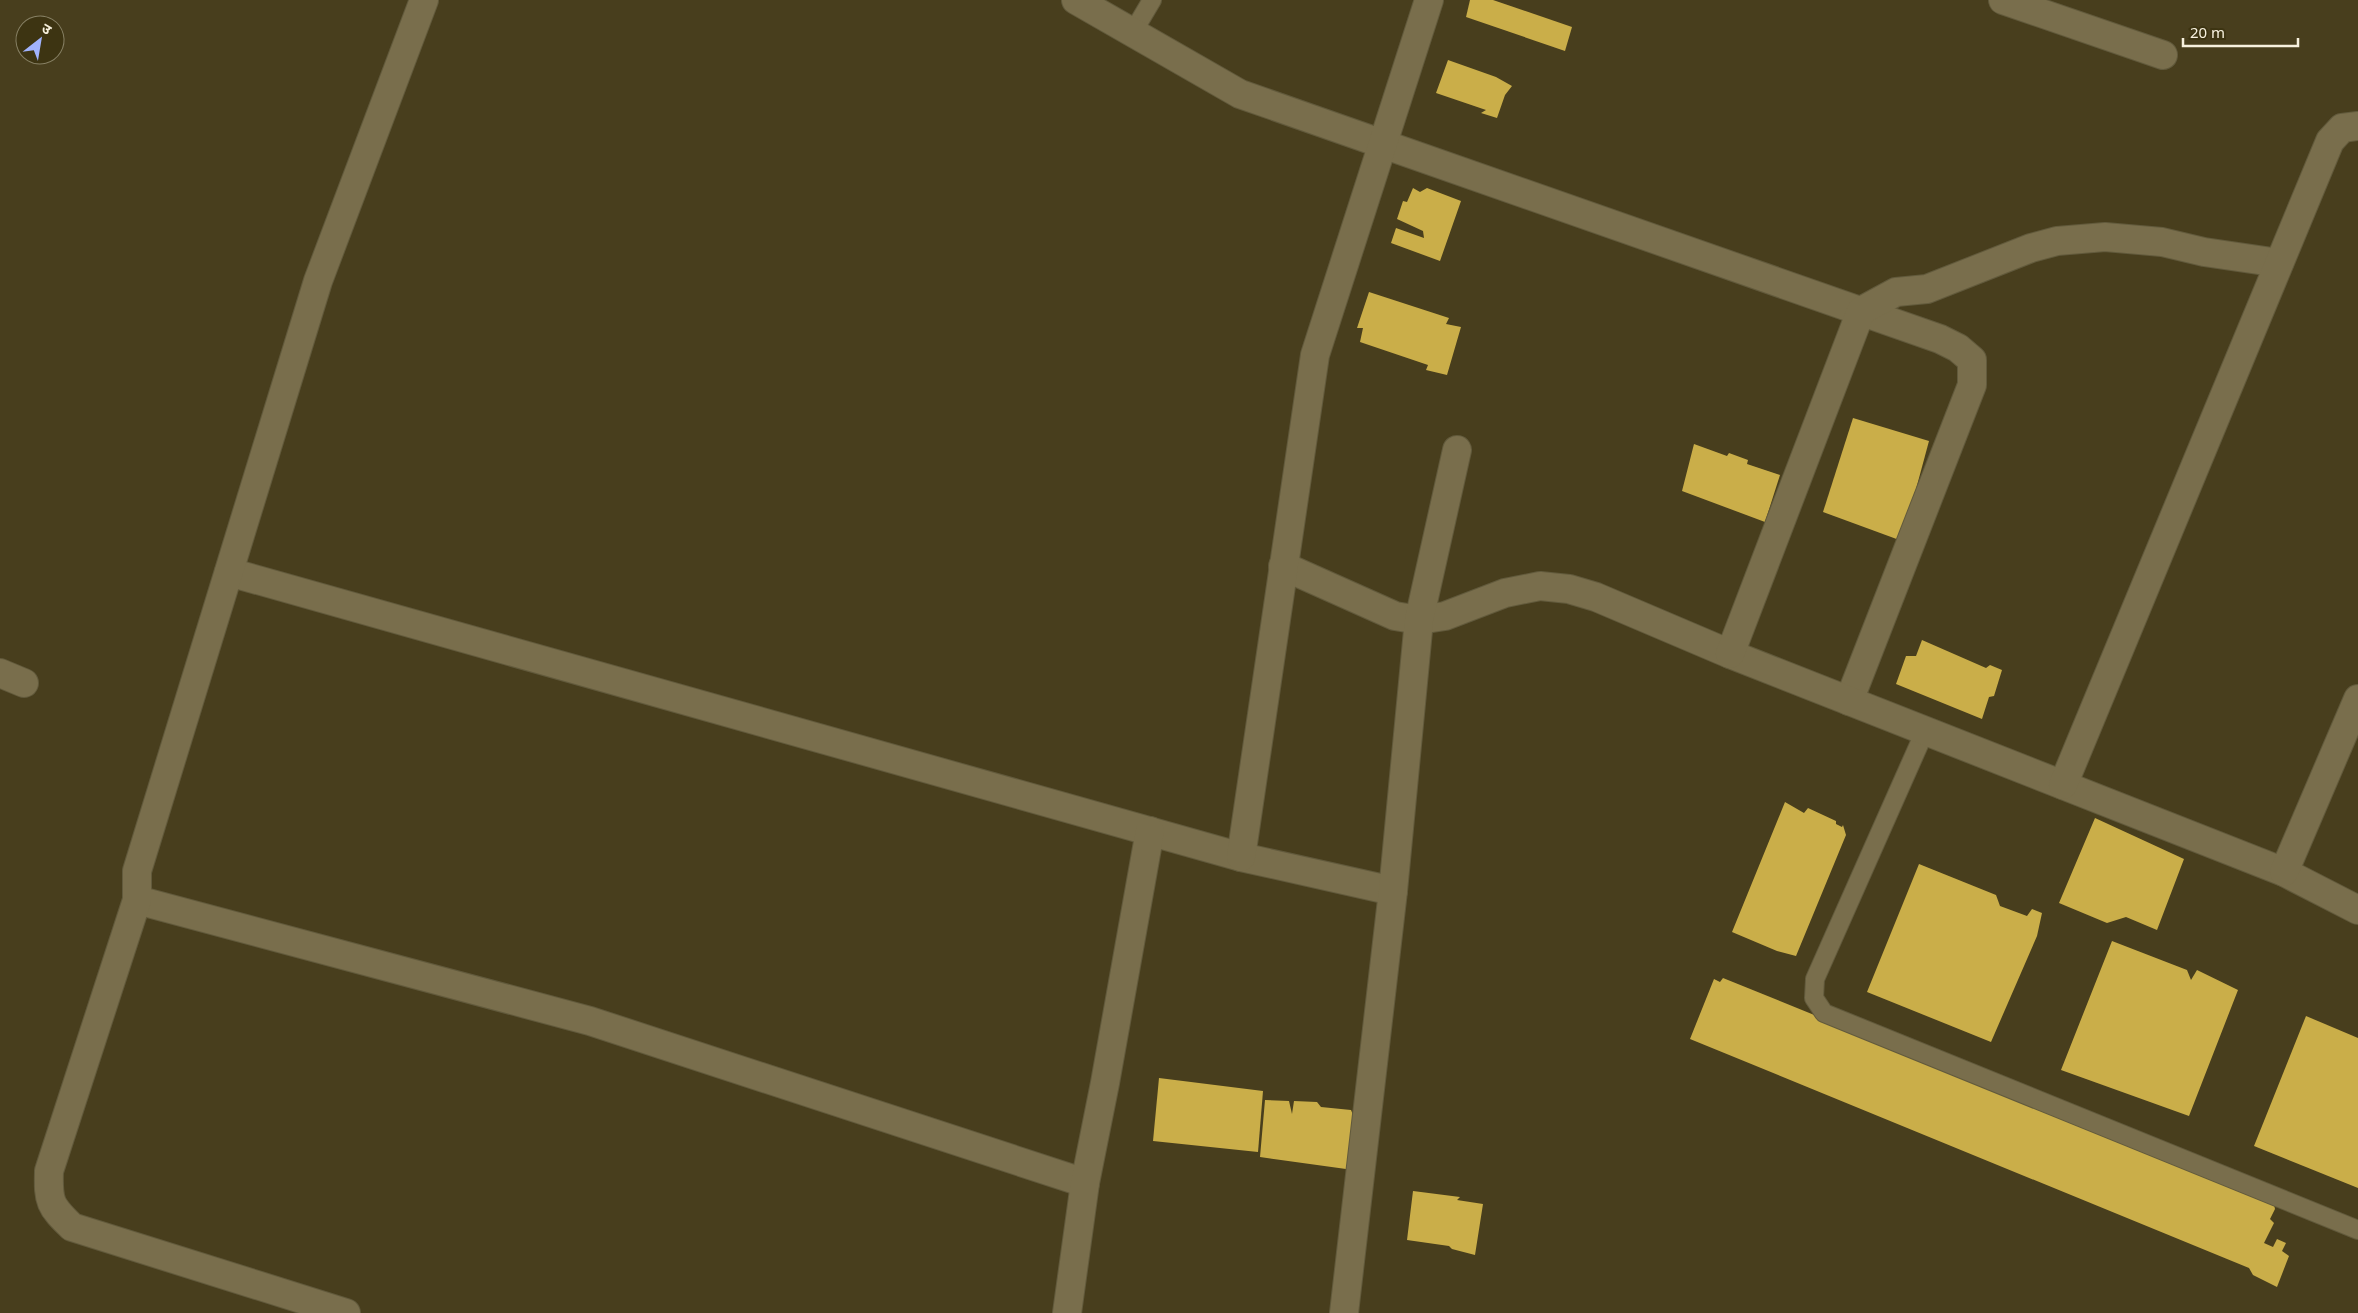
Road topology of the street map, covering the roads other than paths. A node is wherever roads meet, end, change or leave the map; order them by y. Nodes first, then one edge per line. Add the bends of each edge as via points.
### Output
1 (424, 0) edge
2 (1076, 0) edge
3 (1152, 0) edge
4 (1429, 0) edge
5 (2003, 0) edge
6 (1133, 32) junction
7 (2163, 55) dead end
8 (2358, 126) edge
9 (1383, 143) junction
10 (2279, 263) junction
11 (1861, 311) junction
12 (1457, 450) dead end
13 (1284, 566) junction
14 (229, 572) junction
15 (1419, 620) junction
16 (1730, 654) junction
17 (2358, 699) edge
18 (1849, 701) junction
19 (1925, 731) junction
20 (2063, 785) junction
21 (1150, 831) junction
22 (1241, 857) junction
23 (2284, 872) junction
24 (1393, 891) junction
25 (137, 900) junction
26 (2358, 910) edge
27 (1085, 1183) junction
28 (2358, 1230) edge
29 (340, 1312) edge
30 (1068, 1313) edge
31 (1344, 1313) edge

1 - 14 street via 318,281
2 - 6 street
3 - 6 lane
4 - 9 street
5 - 7 street
6 - 9 street via 1240,94
8 - 10 street via 2342,128 2330,141
9 - 11 street
9 - 13 street via 1315,355
10 - 11 street via 2162,242 2105,237 2057,241 1927,289 1896,292
10 - 20 street
11 - 16 street
11 - 18 street via 1958,348 1972,360 1972,384
12 - 15 street
13 - 15 street via 1395,616
13 - 22 street
14 - 21 street
14 - 25 street via 136,871
15 - 16 street via 1445,616 1505,593 1540,586 1569,589 1596,597
15 - 24 street
16 - 18 street
17 - 23 street
18 - 19 street
19 - 20 street
19 - 28 lane via 1815,979 1814,998 1824,1013
20 - 23 street
21 - 22 street
21 - 27 street
22 - 24 street
23 - 26 street
24 - 31 street
25 - 27 street via 590,1022
25 - 29 street via 49,1171 48,1195 56,1211 72,1227
27 - 30 street

